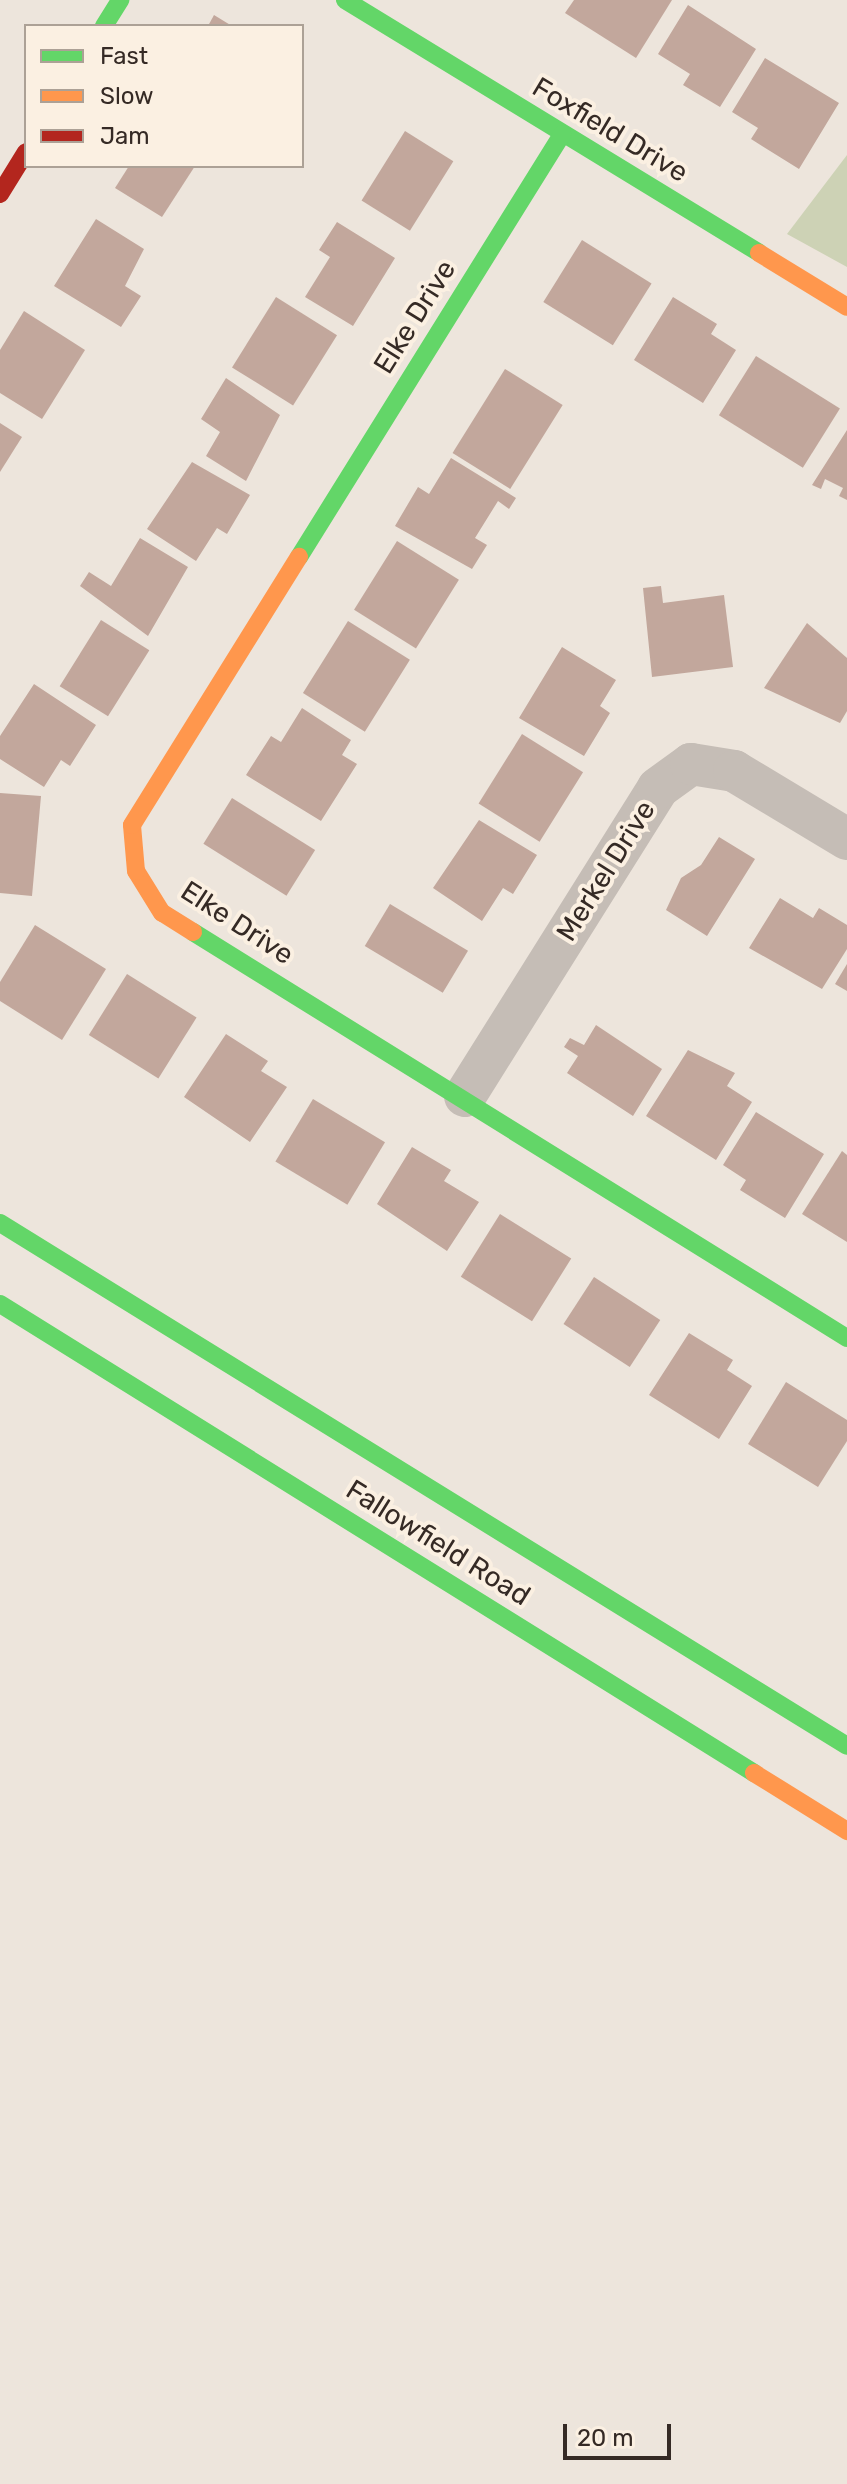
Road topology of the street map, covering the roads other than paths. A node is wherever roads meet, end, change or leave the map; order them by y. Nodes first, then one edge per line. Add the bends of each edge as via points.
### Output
1 (120, 0) edge
2 (345, 0) edge
3 (105, 24) edge
4 (562, 134) junction
5 (24, 155) edge
6 (0, 194) edge
7 (847, 307) edge
8 (847, 839) edge
9 (465, 1096) junction
10 (0, 1223) edge
11 (0, 1304) edge
12 (847, 1338) edge
13 (847, 1746) edge
14 (847, 1831) edge

1 - 3 street
2 - 4 street, Foxfield Drive
4 - 7 street, Foxfield Drive
4 - 9 street, Elke Drive via 132,825 136,871 162,913
5 - 6 street
8 - 9 street, Merkel Drive via 734,771 691,764 658,788
9 - 12 street, Elke Drive
10 - 13 street, Fallowfield Road
11 - 14 street, Fallowfield Road

